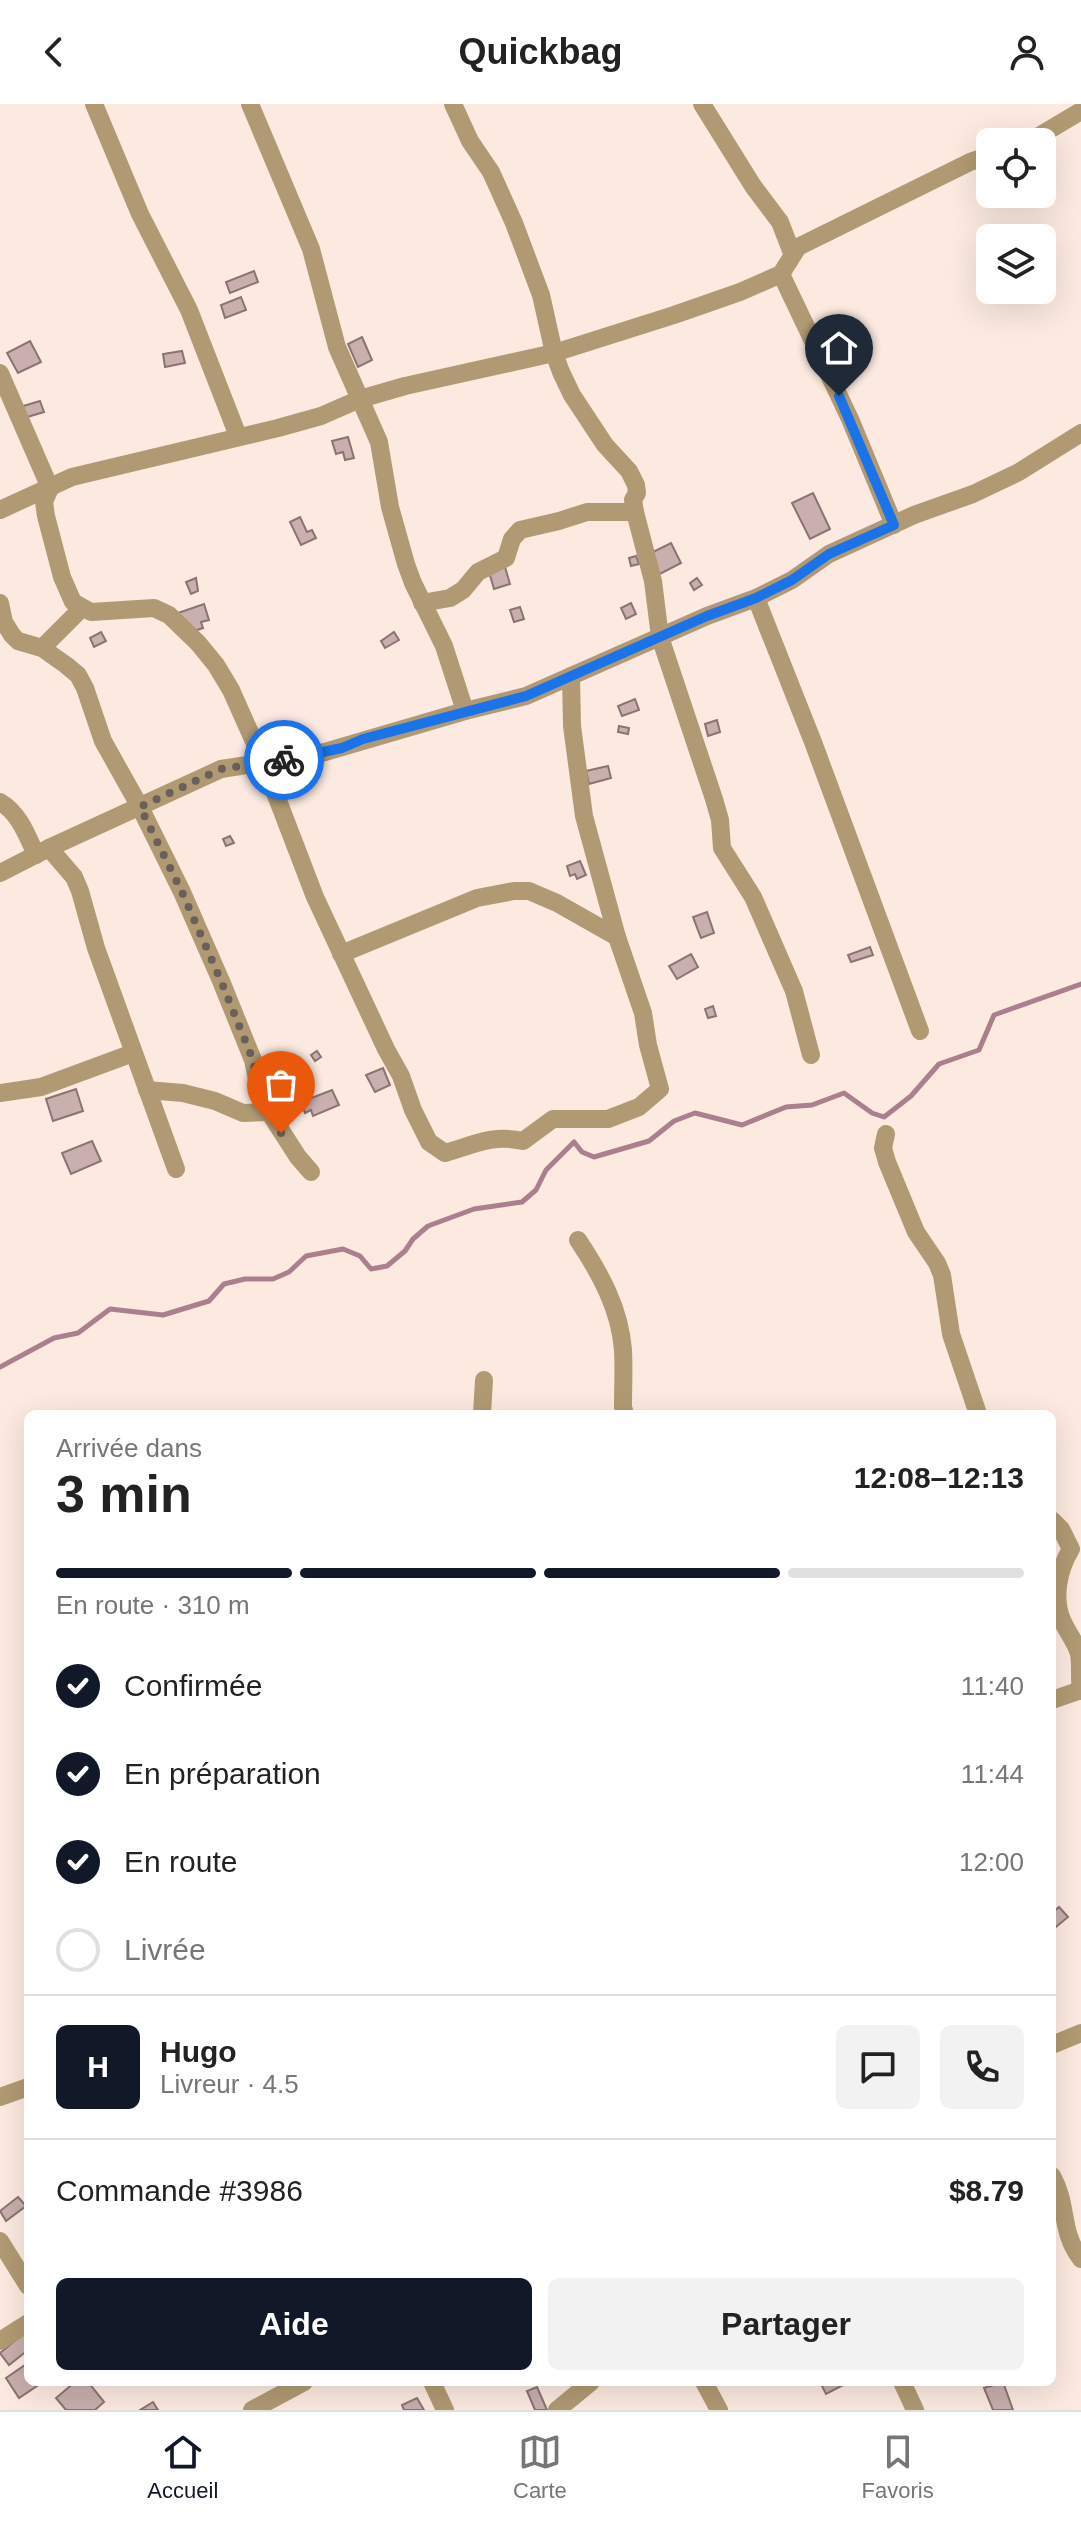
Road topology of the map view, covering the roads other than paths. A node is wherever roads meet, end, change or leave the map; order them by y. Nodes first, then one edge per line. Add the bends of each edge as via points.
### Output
1 (94, 104) edge
2 (250, 104) edge
3 (453, 104) edge
4 (702, 104) edge
5 (1081, 111) edge
6 (1052, 128) edge
7 (976, 160) edge
8 (792, 253) junction
9 (781, 274) junction
10 (554, 353) junction
11 (0, 373) edge
12 (360, 399) junction
13 (1081, 433) edge
14 (238, 436) junction
15 (50, 488) junction
16 (0, 510) edge
17 (635, 512) junction
18 (894, 525) junction
19 (756, 598) junction
20 (0, 603) edge
21 (422, 603) junction
22 (81, 609) junction
23 (660, 637) junction
24 (42, 648) junction
25 (571, 676) junction
26 (465, 711) junction
27 (264, 764) junction
28 (0, 802) edge
29 (140, 807) junction
30 (43, 851) junction
31 (0, 873) edge
32 (617, 937) junction
33 (341, 954) junction
34 (920, 1031) dead end
35 (133, 1053) junction
36 (811, 1055) dead end
37 (147, 1090) junction
38 (0, 1093) edge
39 (269, 1112) junction
40 (886, 1134) dead end
41 (176, 1169) dead end
42 (311, 1172) dead end
43 (578, 1240) dead end
44 (484, 1380) dead end
45 (482, 1410) edge
46 (624, 1410) edge
47 (977, 1410) edge
48 (1056, 1524) edge
49 (1075, 1544) edge
50 (1081, 1690) edge
51 (1056, 1699) edge
52 (1081, 2033) edge
53 (1056, 2043) edge
54 (24, 2088) edge
55 (0, 2097) edge
56 (1056, 2185) edge
57 (0, 2241) edge
58 (1081, 2259) edge
59 (24, 2280) edge
60 (24, 2326) edge
61 (0, 2341) edge
62 (297, 2386) edge
63 (434, 2386) edge
64 (586, 2386) edge
65 (706, 2386) edge
66 (904, 2386) edge
67 (252, 2410) edge
68 (445, 2410) edge
69 (557, 2410) edge
70 (719, 2410) edge
71 (915, 2410) edge

1 - 14 street via 131,194 189,310
2 - 12 street via 311,249 337,347
3 - 10 street via 514,223 541,295
4 - 8 street via 780,222
5 - 6 street
7 - 8 street
8 - 9 street
9 - 10 street
9 - 18 street
10 - 12 street
10 - 17 street via 572,395 629,471 636,485
11 - 15 street
12 - 14 street via 321,416
12 - 21 street via 379,442 398,539
13 - 18 street via 1019,472
14 - 15 street via 72,477
15 - 16 street
15 - 22 street via 44,502 49,532 62,577
17 - 21 street via 587,512 520,530 499,564 478,572 450,598
17 - 23 street via 653,581
18 - 19 street via 829,554
19 - 23 street
19 - 34 street
20 - 24 street via 12,635
21 - 26 street via 444,646
22 - 24 street
22 - 27 street via 154,608 169,615 216,665
23 - 25 street
23 - 36 street via 714,799 722,848 753,897 794,991
24 - 29 street via 78,675 103,741
25 - 26 street via 526,696
25 - 32 street via 584,816
26 - 27 street via 342,748
27 - 29 street via 221,769
27 - 33 street
28 - 30 street
29 - 30 street
29 - 39 street via 221,981
30 - 31 street
30 - 35 street via 74,877
32 - 33 street via 557,903 529,891 514,891 477,898
32 - 33 street via 643,1013 660,1089 639,1107 608,1119 553,1119 523,1141 477,1141 445,1153 429,1142
35 - 37 street
35 - 38 street via 41,1087
37 - 39 street via 183,1093 243,1113
37 - 41 street
39 - 42 street
40 - 47 street via 883,1148 890,1170 916,1232 942,1275 951,1334
43 - 46 street via 608,1292 618,1325
44 - 45 street
48 - 49 street
49 - 50 street via 1062,1566 1056,1597 1079,1655
50 - 51 street
52 - 53 street
54 - 55 street
56 - 58 street via 1068,2241
57 - 59 street
60 - 61 street
62 - 67 street
63 - 68 street
64 - 69 street
65 - 70 street
66 - 71 street

